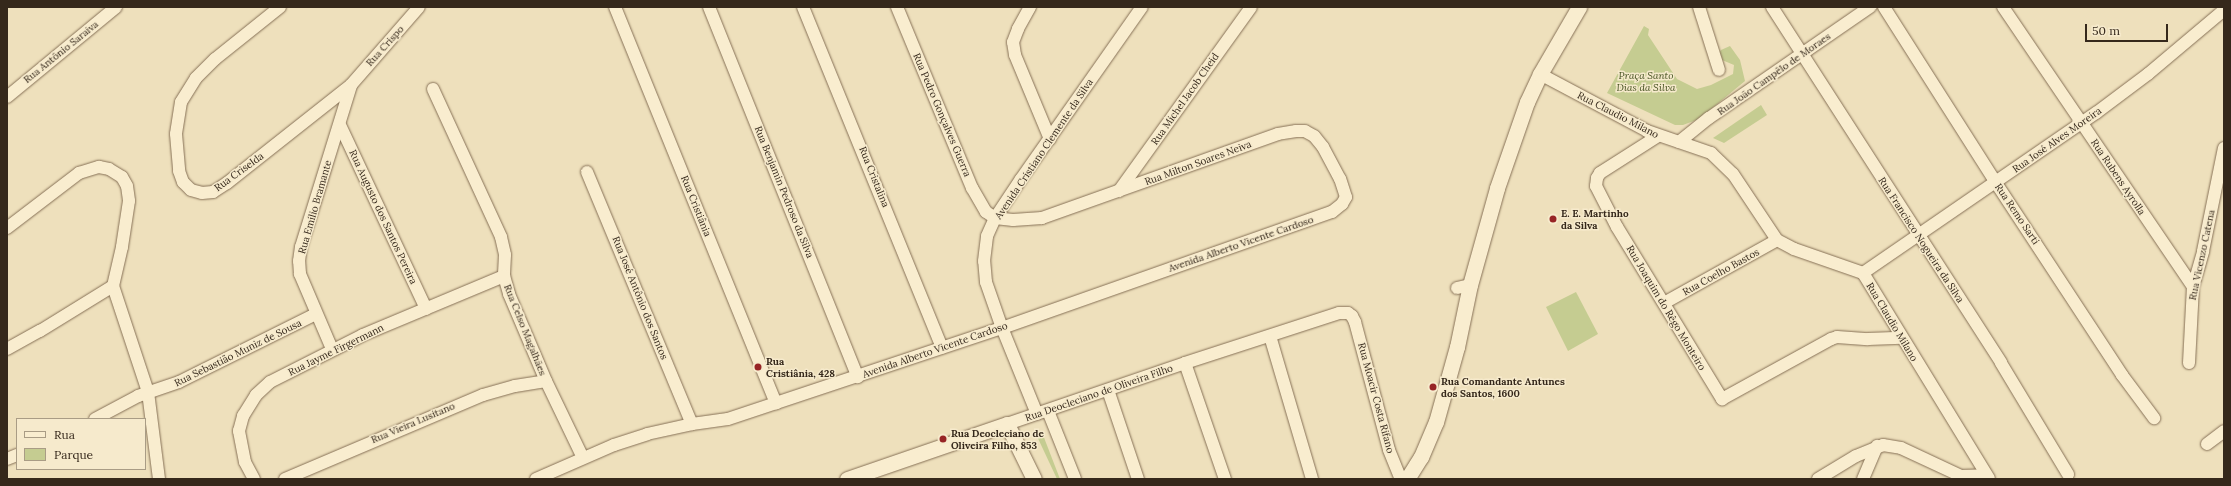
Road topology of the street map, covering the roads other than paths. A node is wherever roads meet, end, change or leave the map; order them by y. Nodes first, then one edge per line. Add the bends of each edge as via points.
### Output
1 (116, 7) edge
2 (280, 7) edge
3 (419, 7) edge
4 (615, 7) edge
5 (709, 7) edge
6 (803, 7) edge
7 (897, 7) edge
8 (1030, 7) edge
9 (1142, 7) edge
10 (1251, 7) edge
11 (1699, 7) edge
12 (1772, 7) edge
13 (1870, 7) edge
14 (1884, 7) edge
15 (2003, 7) edge
16 (1576, 8) edge
17 (2224, 10) edge
18 (1802, 54) junction
19 (1719, 70) dead end
20 (1540, 74) junction
21 (351, 85) junction
22 (433, 88) dead end
23 (7, 97) edge
24 (2082, 124) junction
25 (340, 125) junction
26 (1658, 136) junction
27 (1050, 139) junction
28 (1679, 142) junction
29 (2224, 148) edge
30 (588, 172) dead end
31 (1996, 183) junction
32 (1119, 191) junction
33 (1332, 212) joint
34 (996, 218) junction
35 (7, 228) edge
36 (1919, 236) junction
37 (1777, 240) junction
38 (1863, 273) junction
39 (504, 276) junction
40 (113, 286) junction
41 (2193, 287) junction
42 (1664, 303) junction
43 (426, 308) junction
44 (316, 314) junction
45 (1352, 316) joint
46 (1002, 328) junction
47 (1270, 336) junction
48 (1901, 338) junction
49 (942, 348) junction
50 (7, 349) edge
51 (332, 349) junction
52 (1185, 363) junction
53 (2189, 363) dead end
54 (858, 376) junction
55 (546, 381) junction
56 (1108, 390) junction
57 (148, 392) junction
58 (776, 404) junction
59 (1042, 412) junction
60 (97, 418) edge
61 (2154, 418) dead end
62 (692, 424) junction
63 (1007, 424) junction
64 (2224, 431) edge
65 (2207, 444) dead end
66 (1877, 446) junction
67 (583, 458) junction
68 (2068, 474) dead end
69 (1987, 477) edge
70 (159, 479) edge
71 (254, 479) edge
72 (285, 479) edge
73 (536, 479) edge
74 (847, 479) edge
75 (1034, 479) edge
76 (1075, 479) edge
77 (1138, 479) edge
78 (1225, 479) edge
79 (1312, 479) edge
80 (1401, 479) edge
81 (1407, 479) edge
82 (1818, 479) edge
83 (1863, 479) edge

1 - 23 street, Rua Antônio Saraiva
2 - 21 street, Rua Criselda via 215,59 187,91 178,111 176,134 179,171 183,182 191,190 213,192
3 - 21 street, Rua Crispo
4 - 58 street, Rua Cristiânia
5 - 54 street, Rua Benjamin Pedroso da Silva
6 - 49 street, Rua Cristalina
7 - 34 street, Rua Pedro Gonçalves Guerra via 972,188 986,212
8 - 27 street via 1018,29 1014,42 1015,55
9 - 27 street, Avenida Cristiano Clemente da Silva
10 - 32 street, Rua Michel Jacob Cheid
11 - 19 street
12 - 18 street, Rua Francisco Nogueira da Silva
13 - 18 street, Rua João Campêlo de Moraes
14 - 31 street, Rua Remo Sarti
15 - 24 street, Rua Rubens Ayrolla
16 - 20 street
17 - 24 street, Rua José Alves Moreira via 2148,74
18 - 28 street, Rua João Campêlo de Moraes via 1709,118
18 - 36 street, Rua Francisco Nogueira da Silva
20 - 26 street, Rua Claudio Milano
20 - 81 street via 1527,102 1463,286 1457,347 1436,422 1421,457
21 - 25 street, Rua Emílio Bramante
22 - 39 street, Rua Celso Magalhães via 501,237 505,255
24 - 31 street, Rua José Alves Moreira
24 - 41 street, Rua Rubens Ayrolla
25 - 43 street, Rua Augusto dos Santos Pereira
25 - 44 street, Rua Emílio Bramante via 301,247 299,261 300,274
26 - 28 street, Rua Claudio Milano
26 - 42 street, Rua Joaquim do Rêgo Monteiro via 1600,174 1596,178 1596,186
27 - 34 street, Avenida Cristiano Clemente da Silva
28 - 37 street, Rua Claudio Milano via 1711,153 1728,166
29 - 41 street, Rua Vicenzo Catena
30 - 62 street, Rua José Antônio dos Santos
31 - 36 street, Rua José Alves Moreira
31 - 61 street, Rua Remo Sarti via 2122,375
32 - 33 street, Rua Milton Soares Neiva via 1278,134 1305,131 1314,136 1323,147 1340,179 1346,197
32 - 34 street, Rua Milton Soares Neiva via 1042,218
33 - 46 street, Avenida Alberto Vicente Cardoso
34 - 46 street, Avenida Cristiano Clemente da Silva via 987,236 984,261 986,282
35 - 40 street via 79,173 99,167 109,169 122,177 127,186 129,201
36 - 38 street, Rua José Alves Moreira
36 - 68 street, Rua Francisco Nogueira da Silva via 2001,363
37 - 38 street, Rua Claudio Milano
37 - 42 street, Rua Coelho Bastos
38 - 48 street, Rua Claudio Milano
39 - 43 street, Rua Jayme Firgermann
39 - 55 street, Rua Celso Magalhães via 508,294
40 - 50 street
40 - 57 street
41 - 53 street, Rua Vicenzo Catena
42 - 48 street, Rua Joaquim do Rêgo Monteiro via 1722,399 1837,338
43 - 51 street, Rua Jayme Firgermann
44 - 51 street, Rua Emílio Bramante
44 - 57 street, Rua Sebastião Muniz de Sousa via 179,382
45 - 47 street, Rua Deocleciano de Oliveira Filho via 1348,313 1339,313
45 - 80 street, Rua Moacir Costa Rifano via 1389,450
46 - 49 street, Avenida Alberto Vicente Cardoso
46 - 59 street, Avenida Cristiano Clemente da Silva
47 - 52 street, Rua Deocleciano de Oliveira Filho
47 - 79 street
48 - 69 street, Rua Claudio Milano
49 - 54 street, Avenida Alberto Vicente Cardoso
51 - 71 street, Rua Jayme Firgermann via 270,382 256,395 243,416 239,431 240,444 245,462
52 - 56 street, Rua Deocleciano de Oliveira Filho
52 - 78 street
54 - 58 street, Avenida Alberto Vicente Cardoso
55 - 67 street, Rua Celso Magalhães
55 - 72 street, Rua Vieira Lusitano via 515,386 454,405
56 - 59 street, Rua Deocleciano de Oliveira Filho
56 - 77 street
57 - 60 street, Rua Sebastião Muniz de Sousa
57 - 70 street
58 - 62 street, Avenida Alberto Vicente Cardoso via 728,419
59 - 63 street, Rua Deocleciano de Oliveira Filho
59 - 76 street, Avenida Cristiano Clemente da Silva
62 - 67 street, Avenida Alberto Vicente Cardoso via 647,434
63 - 74 street, Rua Deocleciano de Oliveira Filho
63 - 75 street
64 - 65 street
66 - 69 street via 1902,448 1961,476
66 - 82 street
66 - 83 street
67 - 73 street, Avenida Alberto Vicente Cardoso

